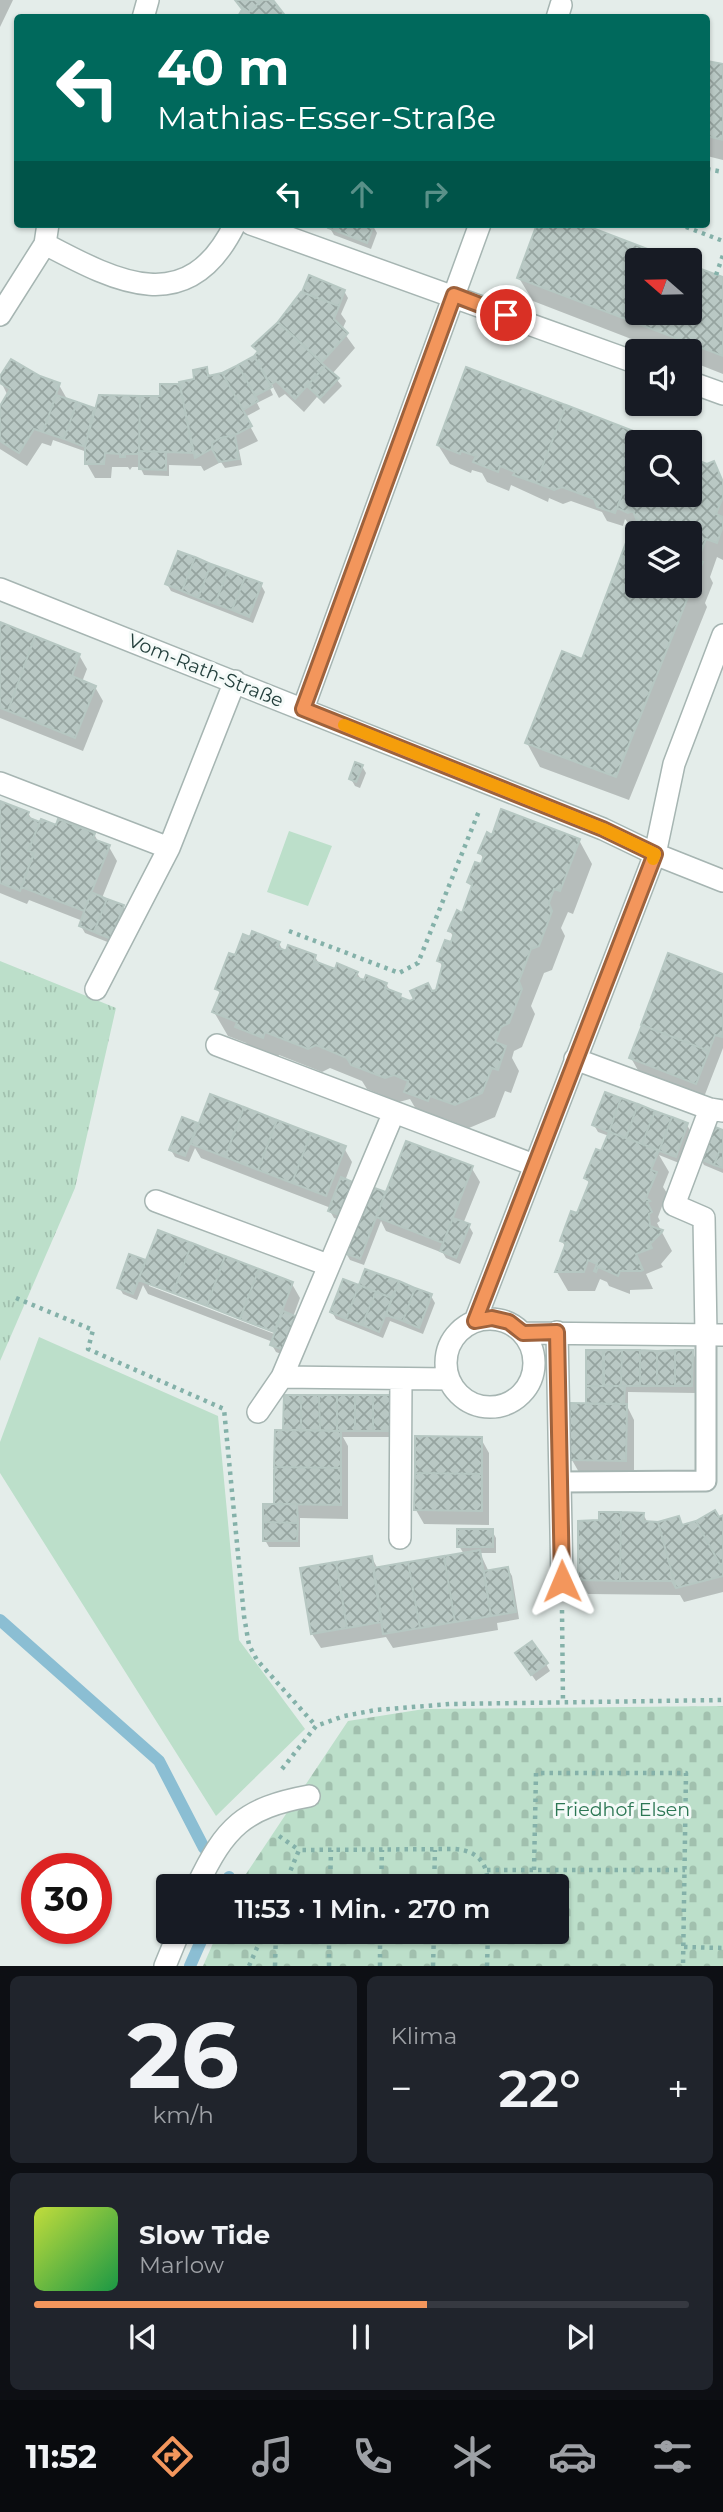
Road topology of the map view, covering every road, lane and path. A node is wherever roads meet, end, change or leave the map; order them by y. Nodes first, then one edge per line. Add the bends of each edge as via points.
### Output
1 (233, 228) edge
2 (262, 228) edge
3 (479, 228) edge
4 (688, 228) edge
5 (46, 234) edge
6 (723, 241) edge
7 (723, 255) edge
8 (716, 275) dead end
9 (454, 295) junction
10 (0, 315) edge
11 (625, 359) edge
12 (702, 386) edge
13 (723, 394) edge
14 (0, 589) edge
15 (723, 635) edge
16 (234, 681) junction
17 (303, 709) junction
18 (0, 783) edge
19 (490, 784) junction
20 (169, 848) junction
21 (655, 854) junction
22 (723, 881) edge
23 (289, 931) dead end
24 (96, 989) dead end
25 (217, 1045) dead end
26 (575, 1059) junction
27 (717, 1110) edge
28 (394, 1112) junction
29 (534, 1165) junction
30 (156, 1201) dead end
31 (328, 1265) junction
32 (16, 1298) dead end
33 (475, 1321) junction
34 (557, 1332) junction
35 (523, 1333) junction
36 (714, 1335) edge
37 (282, 1377) junction
38 (401, 1379) junction
39 (448, 1379) junction
40 (258, 1412) dead end
41 (560, 1482) junction
42 (400, 1538) dead end
43 (562, 1581) joint
44 (723, 1700) edge
45 (563, 1703) junction
46 (316, 1726) junction
47 (281, 1770) dead end
48 (309, 1796) dead end
49 (331, 1850) junction
50 (382, 1850) junction
51 (435, 1850) junction
52 (487, 1870) junction
53 (534, 1870) junction
54 (685, 1870) junction
55 (204, 1874) edge
56 (289, 1874) edge
57 (330, 1874) edge
58 (381, 1874) edge
59 (434, 1874) edge
60 (487, 1874) edge
61 (173, 1944) edge
62 (259, 1944) edge
63 (276, 1944) edge
64 (329, 1944) edge
65 (380, 1944) edge
66 (434, 1944) edge
67 (488, 1944) edge
68 (684, 1947) junction
69 (723, 1948) edge
70 (165, 1966) edge
71 (249, 1966) edge
72 (275, 1966) edge
73 (329, 1966) edge
74 (380, 1966) edge
75 (433, 1966) edge
76 (487, 1966) edge
77 (683, 1966) edge

1 - 5 street via 200,269 162,285 138,284 103,273
2 - 9 street
3 - 9 street
4 - 6 path
5 - 10 street
7 - 8 path
9 - 11 street
9 - 17 street
12 - 13 street
14 - 16 street, Vom-Rath-Straße
15 - 21 street via 674,764
16 - 17 street, Vom-Rath-Straße
16 - 20 street
17 - 19 street, Vom-Rath-Straße
18 - 20 street
19 - 21 street, Vom-Rath-Straße
19 - 23 path via 418,963 399,973
20 - 24 street
21 - 22 street, Vom-Rath-Straße
21 - 26 street
25 - 28 street
26 - 27 street
26 - 29 street
27 - 36 street via 674,1205 704,1218
28 - 29 street
28 - 31 street
29 - 33 street
30 - 31 street
31 - 37 street
32 - 46 path via 93,1330 88,1349 225,1409 248,1640 257,1660
33 - 35 street via 509,1322
33 - 39 street via 450,1345
34 - 35 street
34 - 36 street
34 - 41 street
35 - 39 street via 533,1348 535,1365 521,1396 489,1408 472,1404
36 - 41 lane via 706,1481
37 - 38 street
37 - 40 street
38 - 39 street
38 - 42 street
41 - 43 street
43 - 45 path
44 - 45 path
45 - 46 path via 400,1707 344,1716
46 - 47 path
48 - 55 street via 249,1815 225,1837
49 - 50 path
49 - 56 path via 299,1850
49 - 57 path
50 - 51 path
50 - 58 path
51 - 52 path via 470,1852
51 - 59 path
52 - 53 path
52 - 60 path
53 - 54 path
53 - 54 path via 536,1773 686,1773
54 - 68 path
61 - 70 street
62 - 71 path
63 - 72 path
64 - 73 path
65 - 74 path
66 - 75 path
67 - 76 path
68 - 69 path
68 - 77 path

